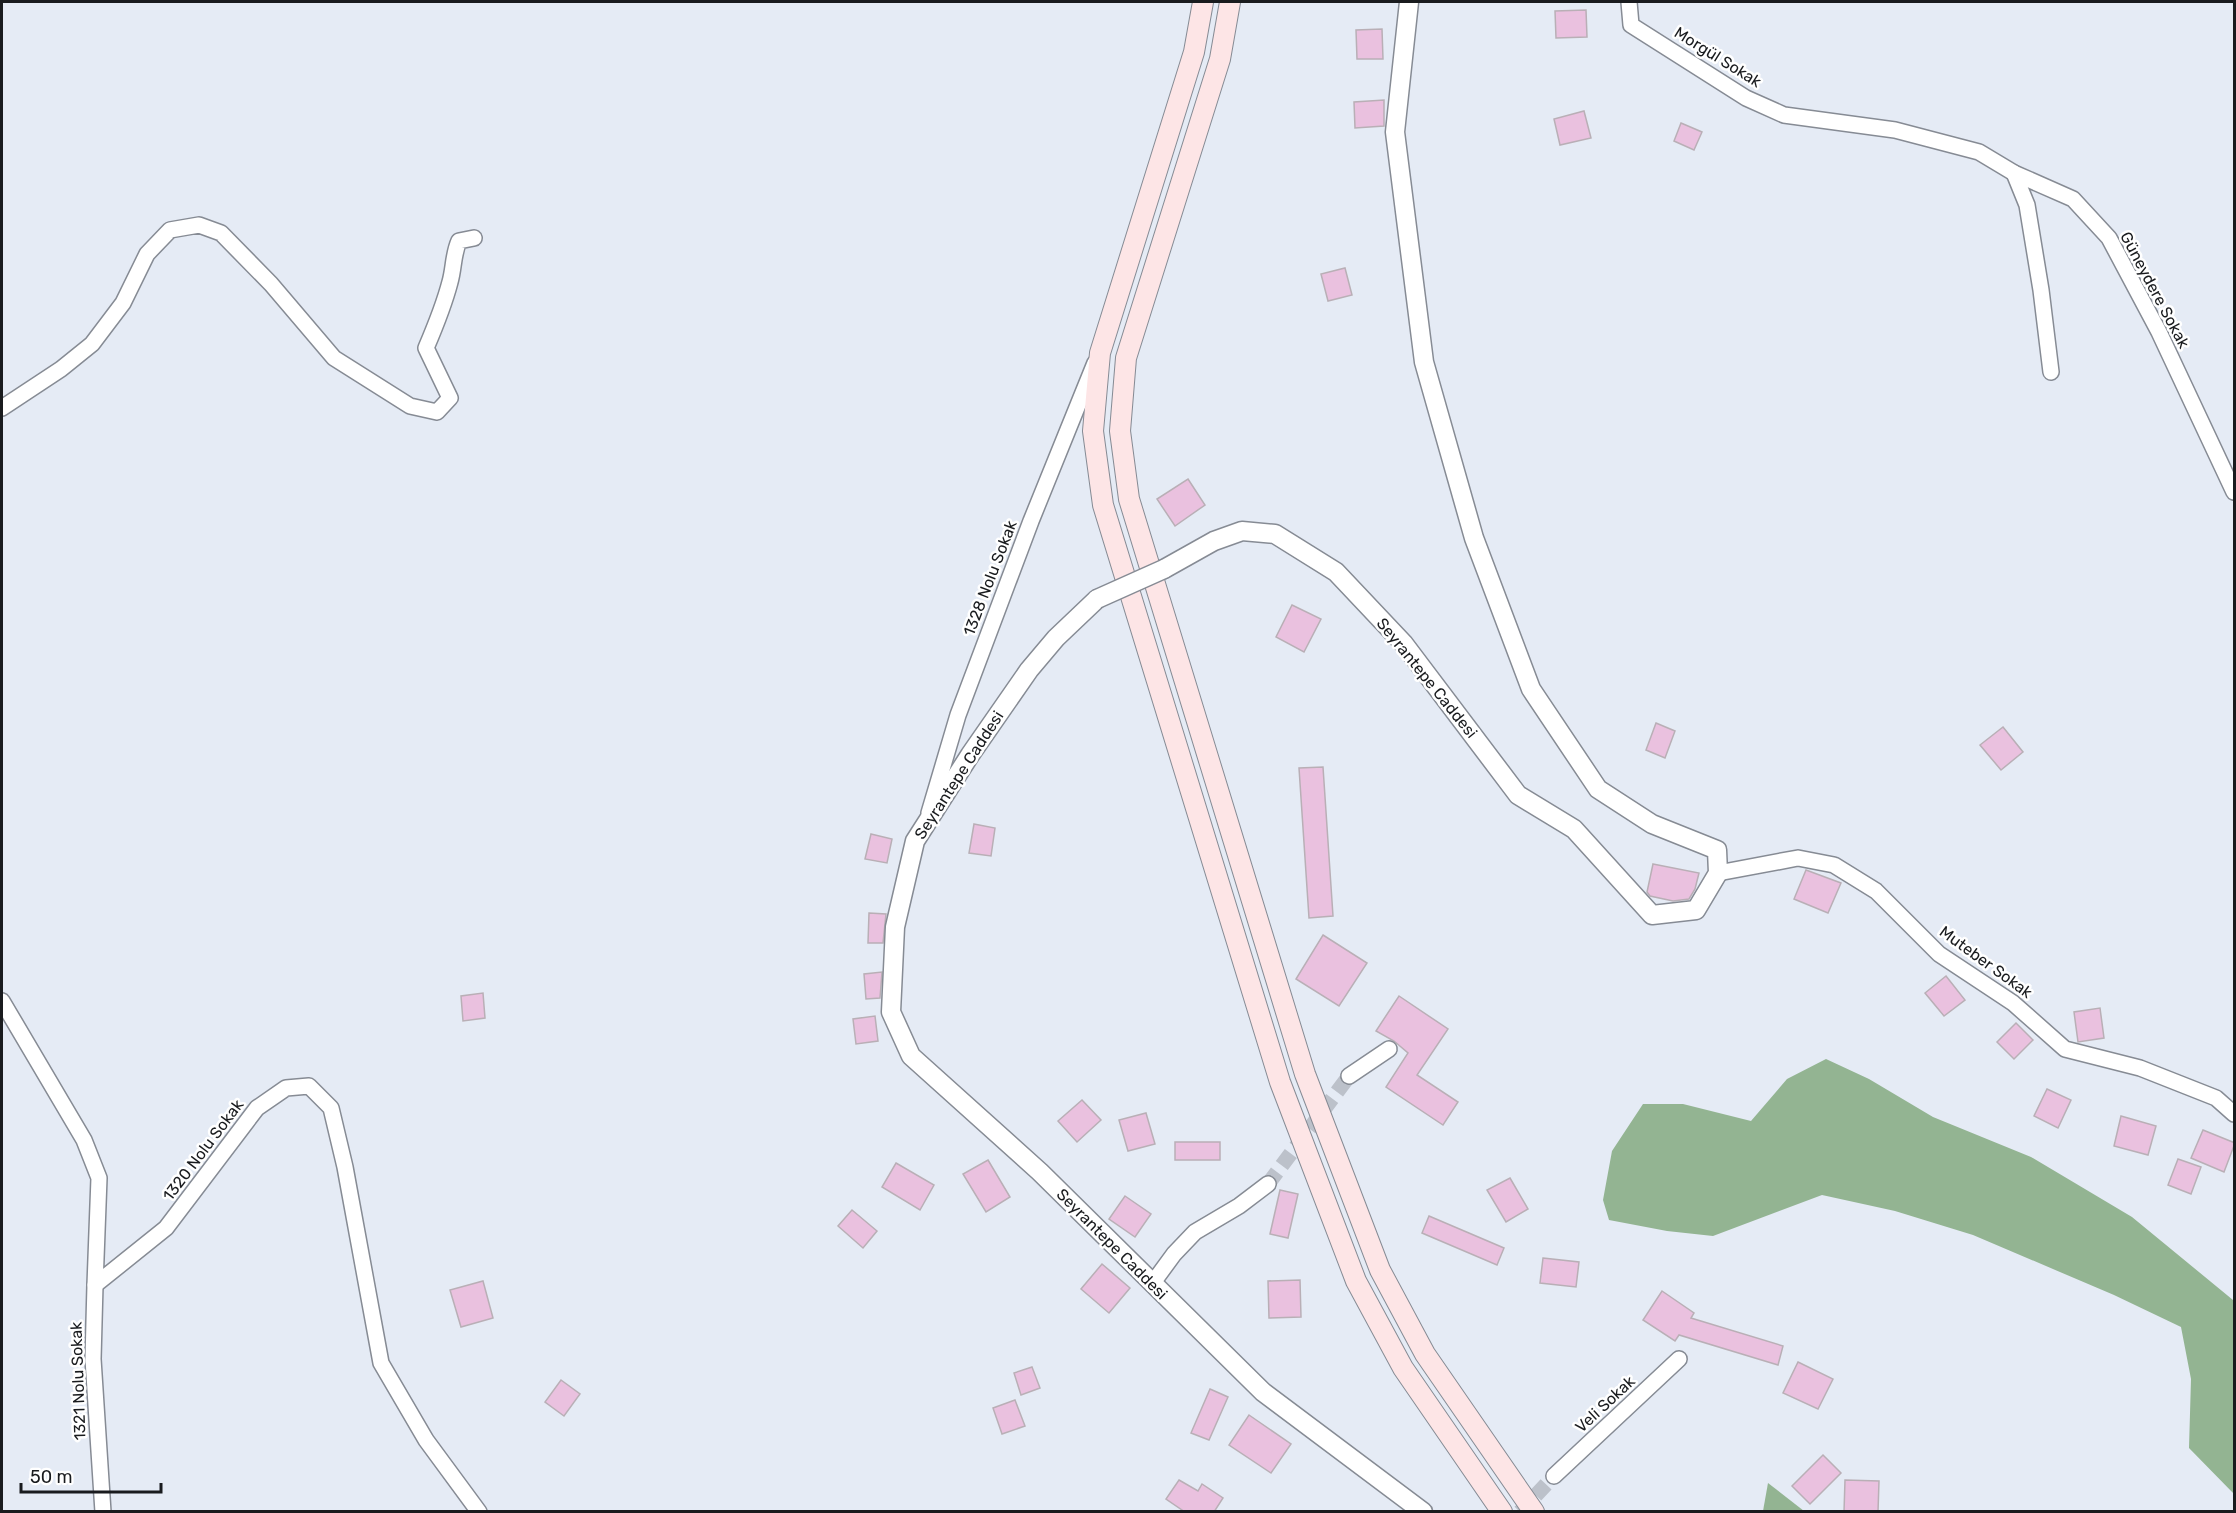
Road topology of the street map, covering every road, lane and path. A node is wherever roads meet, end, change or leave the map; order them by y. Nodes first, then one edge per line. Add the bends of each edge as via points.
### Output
1 (1203, 2) edge
2 (1230, 2) edge
3 (1409, 2) edge
4 (1629, 2) edge
5 (1918, 136) joint
6 (2014, 173) junction
7 (474, 238) dead end
8 (1101, 348) junction
9 (2051, 372) dead end
10 (2, 408) edge
11 (2235, 492) edge
12 (926, 824) junction
13 (1718, 873) junction
14 (2, 1000) edge
15 (1389, 1049) dead end
16 (1349, 1076) tunnel mouth
17 (2216, 1098) junction
18 (2235, 1100) edge
19 (2235, 1114) edge
20 (1268, 1184) tunnel mouth
21 (1152, 1284) junction
22 (95, 1285) junction
23 (1680, 1359) dead end
24 (1554, 1476) tunnel mouth
25 (103, 1512) edge
26 (478, 1512) edge
27 (1423, 1512) edge
28 (1502, 1512) edge
29 (1534, 1512) edge

1 - 8 main road via 1194,52
2 - 29 main road via 1220,59 1126,358 1120,431 1129,499 1305,1074 1380,1270 1425,1354
3 - 13 street via 1395,132 1424,362 1474,538 1531,689 1598,789 1652,824 1717,850
4 - 5 street, Morgül Sokak via 1631,25 1746,98 1784,115
5 - 6 street, Güneydere Sokak via 1980,152
6 - 9 street via 2027,205
6 - 11 street, Güneydere Sokak via 2073,199 2109,238 2159,332
7 - 10 street via 459,241 443,307 426,348 450,398 437,412 410,406 334,358 221,233 199,225 170,230 147,254 123,303 92,344
8 - 12 street, 1328 Nolu Sokak via 958,715
8 - 28 main road via 1094,432 1103,505 1280,1082 1356,1281 1403,1368
12 - 13 street, Seyrantepe Caddesi, bridge via 1029,670 1097,599 1242,531 1275,534 1336,572 1404,644 1518,795 1574,829 1652,915 1696,910
12 - 21 street, Seyrantepe Caddesi via 915,841 895,927 891,1012 911,1056 1040,1172
13 - 17 street, Muteber Sokak via 1798,858 1834,865 1876,891 1939,954 2013,1003 2065,1049 2140,1068
14 - 22 street via 84,1140 99,1178
15 - 16 street
17 - 18 street
17 - 19 street, Muteber Sokak
20 - 21 street via 1195,1232
21 - 27 street, Seyrantepe Caddesi via 1263,1392
22 - 25 street, 1321 Nolu Sokak via 93,1359
22 - 26 street, 1320 Nolu Sokak via 166,1228 256,1108 286,1088 309,1086 331,1108 381,1363 426,1440
23 - 24 street, Veli Sokak

